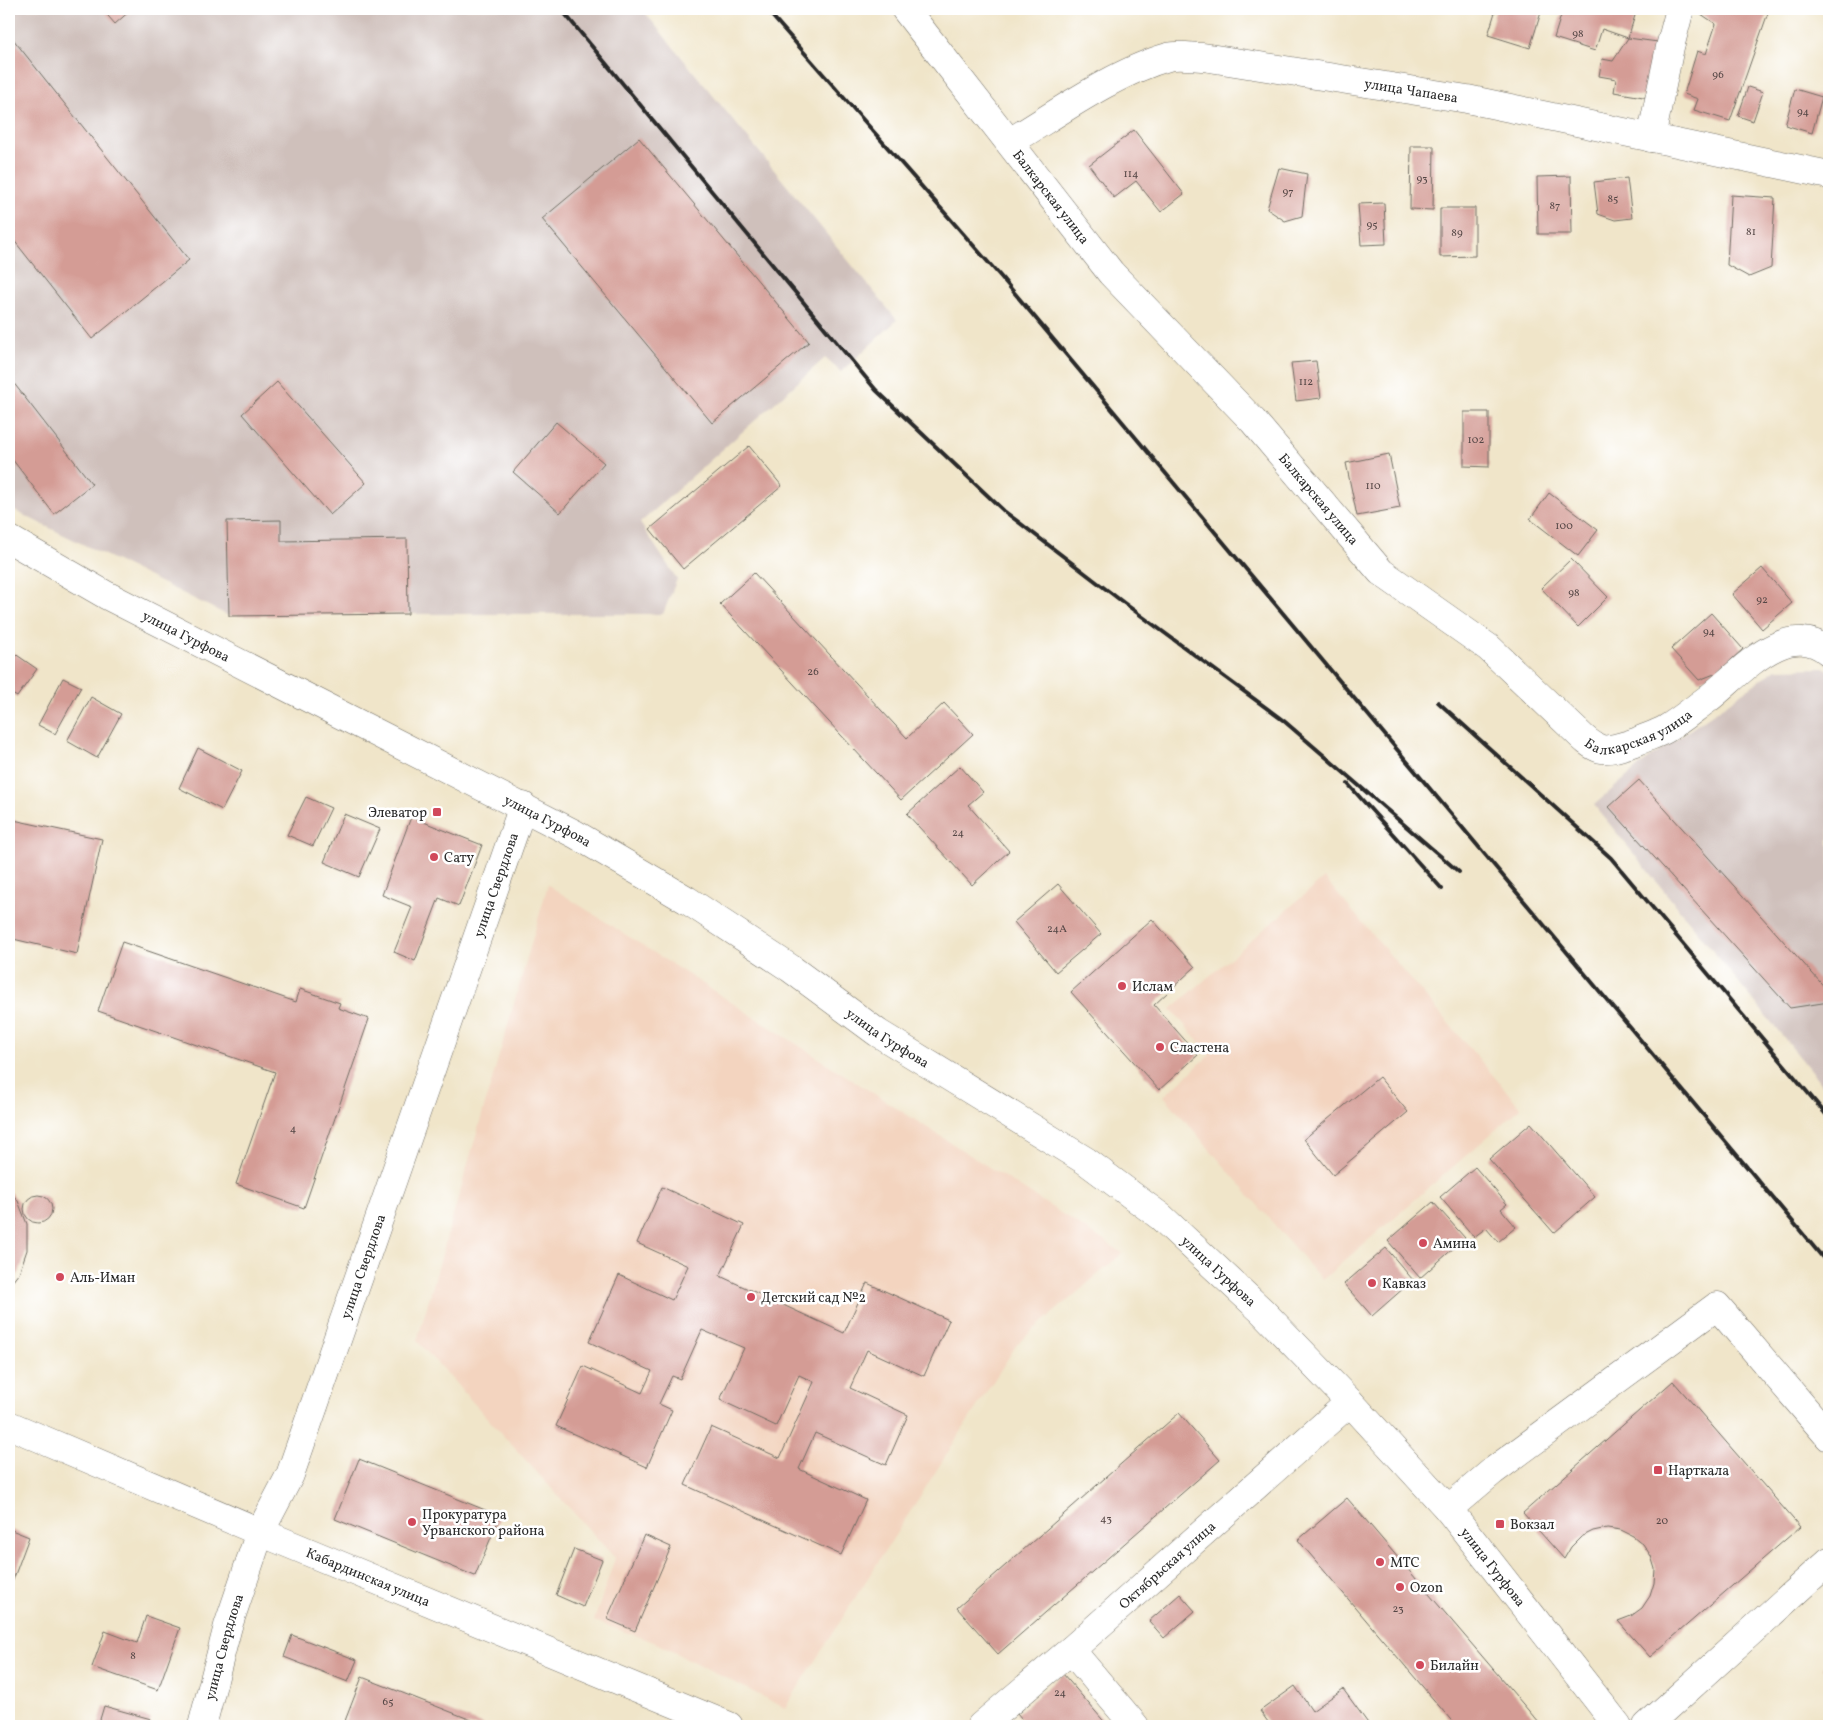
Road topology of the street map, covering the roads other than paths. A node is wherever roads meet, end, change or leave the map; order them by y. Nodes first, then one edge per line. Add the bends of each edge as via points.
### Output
1 (905, 9) edge
2 (1680, 9) edge
3 (1651, 138) junction
4 (1010, 142) junction
5 (1829, 175) edge
6 (9, 539) edge
7 (1829, 652) edge
8 (523, 806) junction
9 (1350, 1402) junction
10 (9, 1425) edge
11 (1829, 1437) edge
12 (1448, 1509) junction
13 (260, 1532) junction
14 (1829, 1561) edge
15 (1071, 1650) junction
16 (202, 1726) edge
17 (729, 1726) edge
18 (981, 1726) edge
19 (1135, 1726) edge
20 (1618, 1726) edge
21 (1647, 1726) edge

1 - 4 street, Балкарская улица
2 - 3 street
3 - 4 street, улица Чапаева via 1467,99 1203,56 1170,57 1108,83
3 - 5 street, улица Чапаева
4 - 7 street, Балкарская улица via 1110,273 1253,421 1381,572 1489,648 1589,742 1602,749 1628,745 1666,729 1711,697 1757,657 1790,642 1805,640 1822,645
6 - 8 street, улица Гурфова via 115,599
8 - 9 street, улица Гурфова via 687,900 790,968 878,1033 1086,1160 1161,1218 1262,1311
8 - 13 street, улица Свердлова via 290,1475
9 - 12 street, улица Гурфова
9 - 15 street, Октябрьская улица
10 - 13 street, Кабардинская улица
11 - 12 street via 1717,1306 1493,1471
12 - 20 street, улица Гурфова
13 - 16 street, улица Свердлова via 228,1626
13 - 17 street, Кабардинская улица
14 - 21 street
15 - 18 street, Октябрьская улица
15 - 19 street

